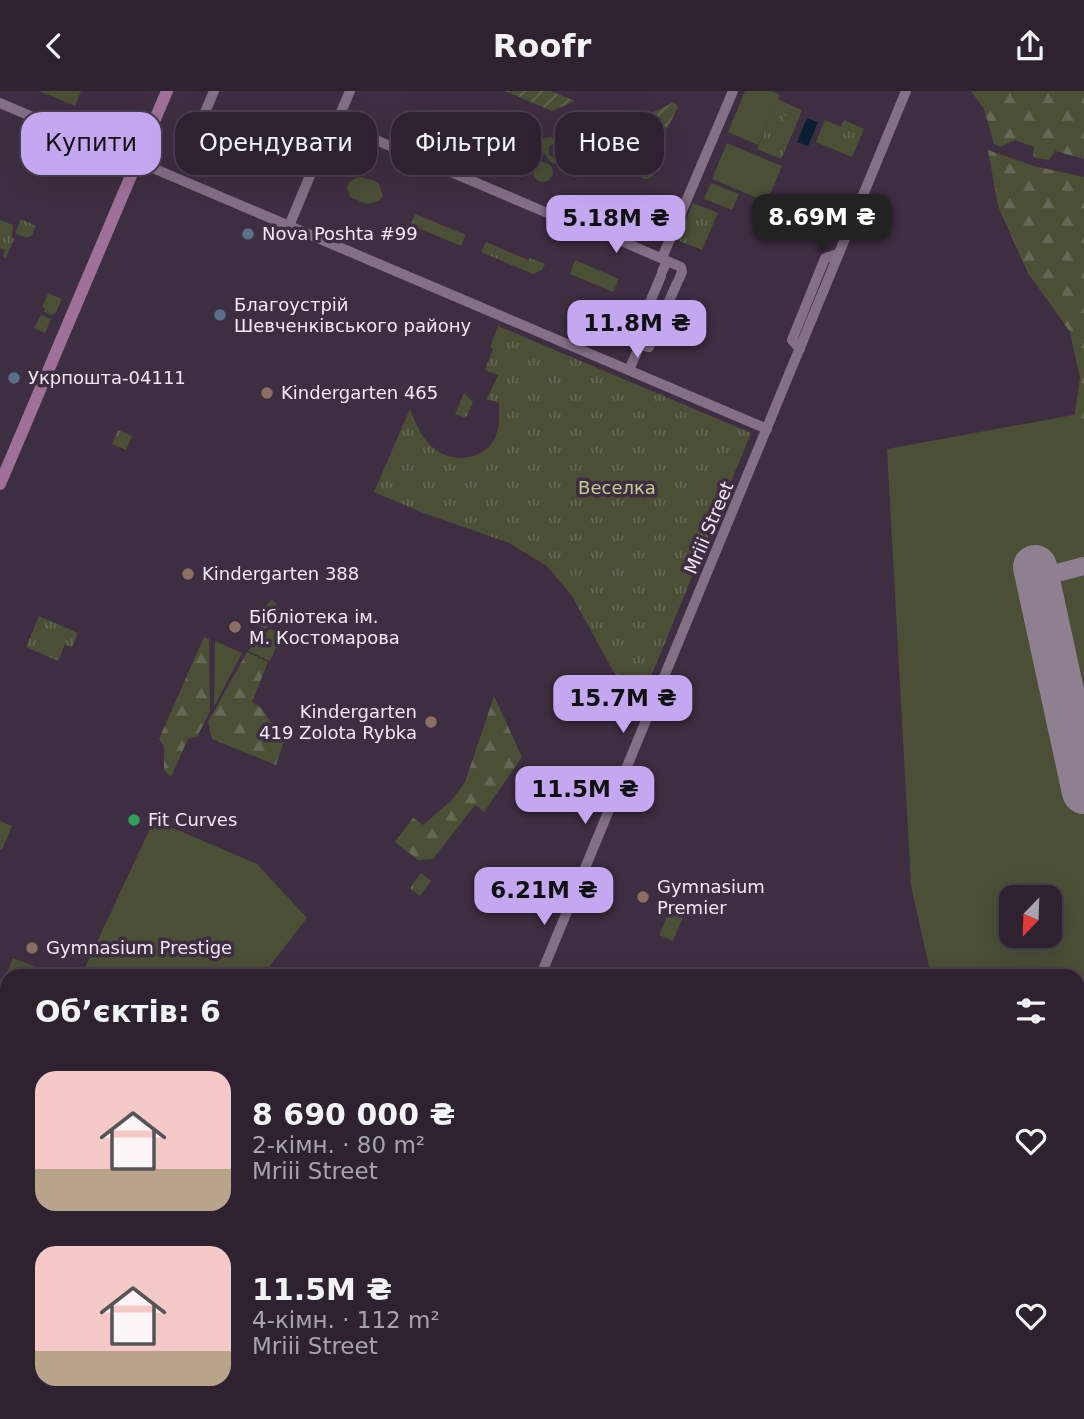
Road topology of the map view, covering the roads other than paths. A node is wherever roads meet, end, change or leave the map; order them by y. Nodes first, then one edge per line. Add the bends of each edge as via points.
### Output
1 (166, 91) edge
2 (214, 91) edge
3 (350, 91) edge
4 (733, 91) edge
5 (906, 91) edge
6 (0, 103) edge
7 (21, 112) edge
8 (157, 112) edge
9 (205, 112) edge
10 (341, 112) edge
11 (377, 140) edge
12 (161, 171) edge
13 (131, 175) edge
14 (310, 175) edge
15 (289, 226) junction
16 (665, 259) junction
17 (661, 276) junction
18 (677, 283) junction
19 (640, 345) junction
20 (629, 370) junction
21 (767, 429) junction
22 (0, 484) edge
23 (543, 969) edge

1 - 8 main road
2 - 9 street
3 - 10 street
4 - 16 street
5 - 21 street, Mriii Street
6 - 7 street
11 - 16 street
12 - 15 street
13 - 22 main road
14 - 15 street
15 - 20 street
16 - 17 street
16 - 18 street via 681,267
17 - 18 street
17 - 19 street via 634,340
18 - 19 street via 649,347
19 - 20 street
20 - 21 street
21 - 23 street, Mriii Street

